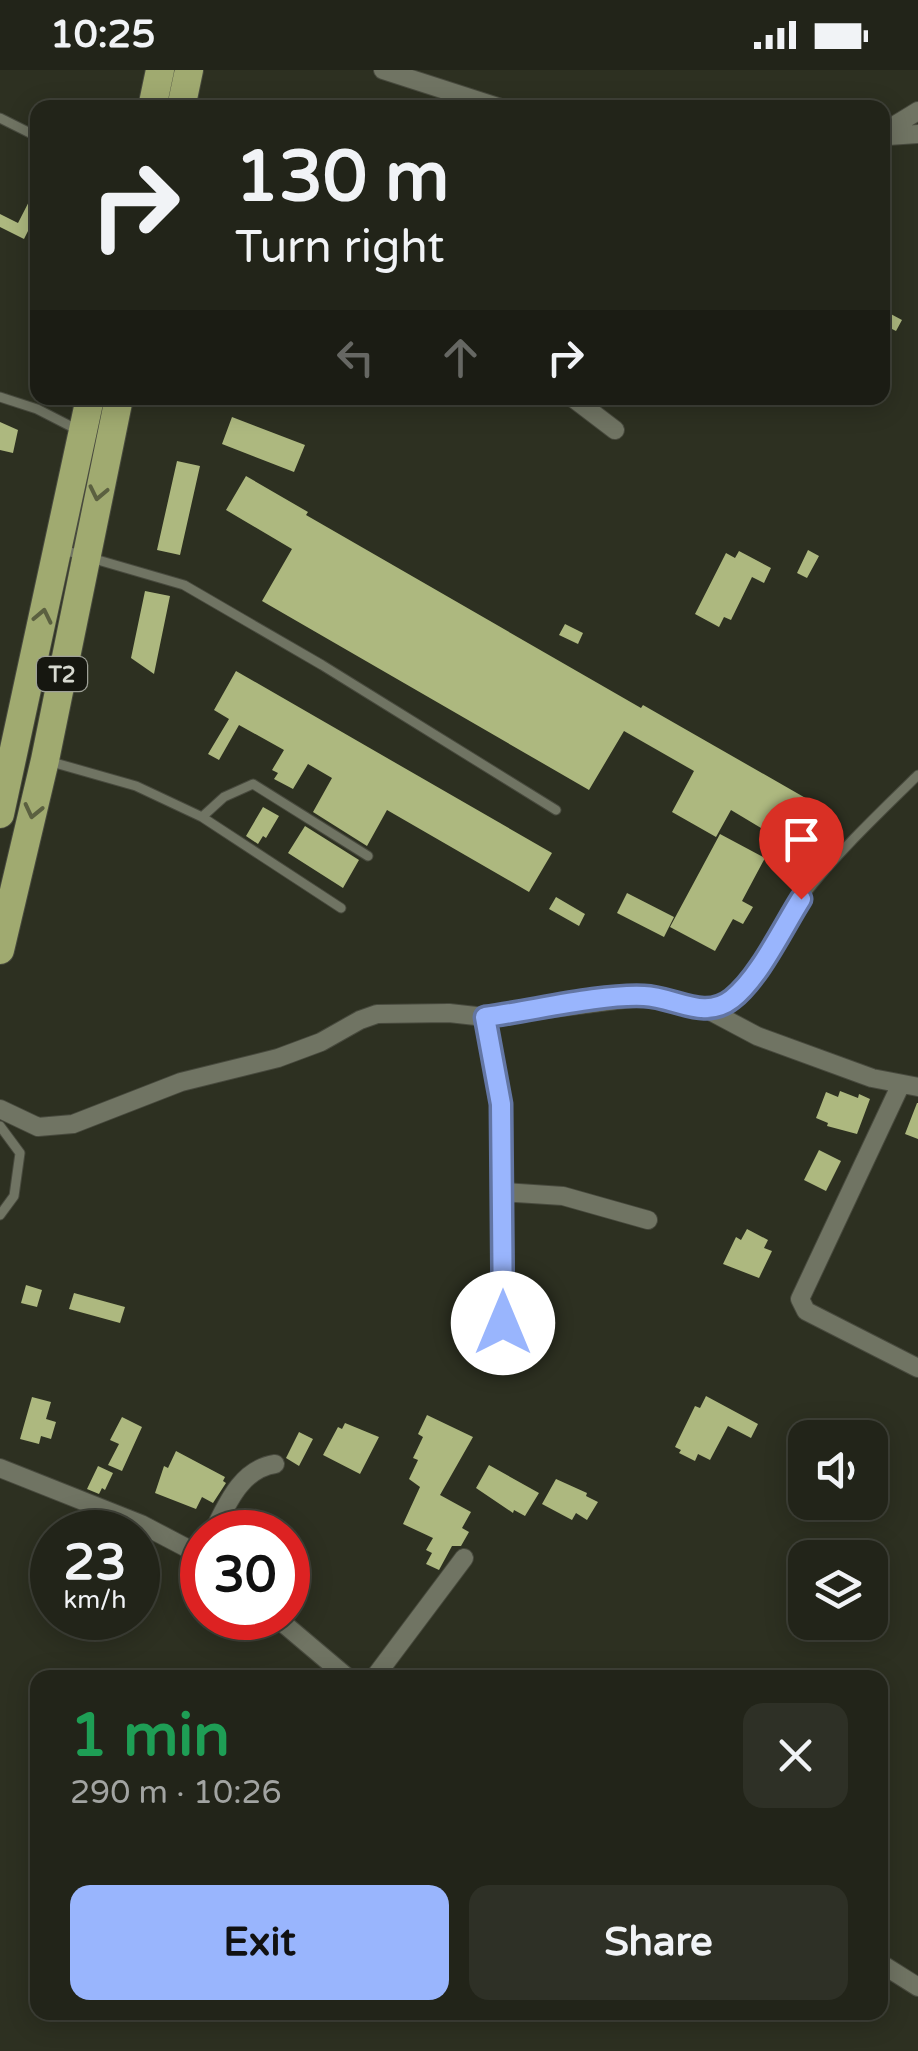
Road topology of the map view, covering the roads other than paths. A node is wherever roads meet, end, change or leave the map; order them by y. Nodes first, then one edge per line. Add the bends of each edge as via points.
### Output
1 (160, 70) edge
2 (189, 70) edge
3 (384, 70) edge
4 (154, 100) edge
5 (183, 100) edge
6 (476, 100) edge
7 (918, 110) edge
8 (0, 118) edge
9 (890, 129) edge
10 (30, 133) edge
11 (918, 134) edge
12 (890, 135) edge
13 (0, 397) edge
14 (88, 405) edge
15 (117, 405) edge
16 (582, 405) edge
17 (615, 430) dead end
18 (82, 433) junction
19 (57, 548) junction
20 (85, 555) junction
21 (46, 760) junction
22 (918, 775) edge
23 (556, 810) dead end
24 (0, 814) edge
25 (202, 816) junction
26 (368, 856) dead end
27 (341, 908) dead end
28 (0, 950) edge
29 (710, 1011) junction
30 (485, 1017) junction
31 (909, 1086) edge
32 (0, 1108) edge
33 (0, 1126) edge
34 (502, 1192) junction
35 (0, 1216) edge
36 (648, 1220) dead end
37 (503, 1323) dead end
38 (918, 1368) edge
39 (275, 1464) dead end
40 (0, 1468) edge
41 (226, 1510) edge
42 (180, 1544) edge
43 (464, 1558) dead end
44 (303, 1640) edge
45 (339, 1670) edge
46 (380, 1670) edge
47 (888, 1969) edge
48 (918, 1987) edge

1 - 4 highway
2 - 5 highway
3 - 6 street
7 - 9 street
8 - 10 lane
11 - 12 street
13 - 18 lane
14 - 18 highway, T2
15 -> 20 highway, T2
16 - 17 street
18 - 19 highway, T2
19 - 20 lane
24 -> 19 highway, T2
20 - 21 highway, T2
20 - 23 lane via 184,585
21 - 25 lane via 136,786
21 -> 28 highway, T2
22 - 29 lane via 801,899 754,977
25 - 26 lane via 253,784
25 - 27 lane
29 - 30 street via 647,996
29 - 31 street via 757,1036
30 - 32 street via 377,1014 278,1058 182,1082 72,1124 38,1127
30 - 34 street via 501,1104
31 - 38 street via 800,1299 806,1311
33 - 35 lane via 20,1153 14,1196
34 - 36 street via 563,1196
34 - 37 street
39 - 41 street via 245,1479
40 - 42 street
43 - 46 street
44 - 45 street
47 - 48 street

